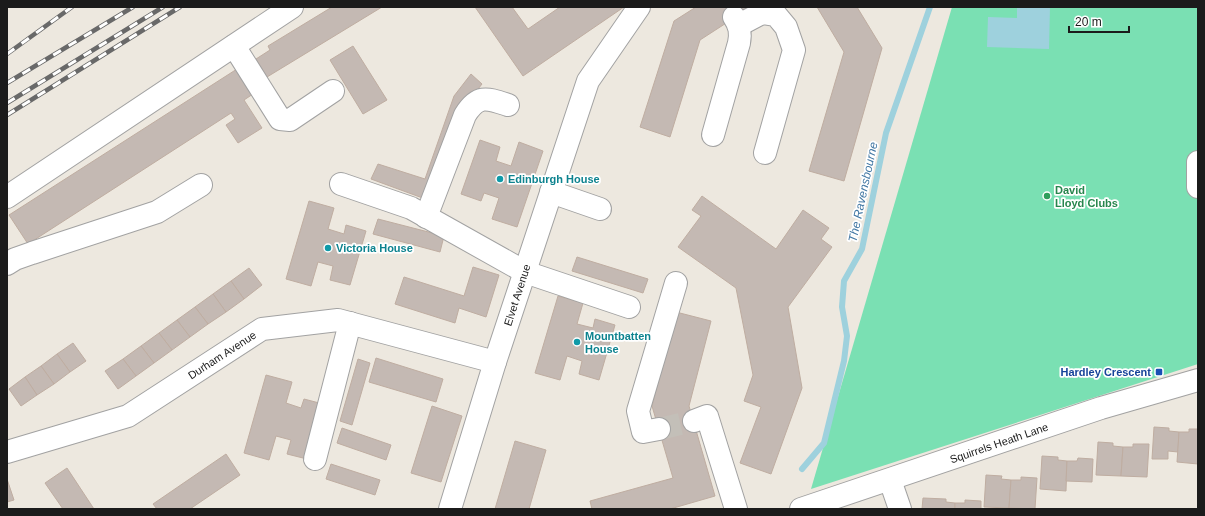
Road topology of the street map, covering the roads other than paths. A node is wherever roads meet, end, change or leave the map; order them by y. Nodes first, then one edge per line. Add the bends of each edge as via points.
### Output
1 (292, 7) edge
2 (639, 7) edge
3 (234, 46) junction
4 (333, 91) dead end
5 (508, 105) dead end
6 (713, 135) dead end
7 (765, 153) dead end
8 (1198, 162) edge
9 (341, 184) dead end
10 (201, 185) dead end
11 (1198, 187) edge
12 (552, 192) junction
13 (7, 197) edge
14 (600, 208) dead end
15 (426, 217) junction
16 (7, 264) edge
17 (525, 272) junction
18 (676, 283) dead end
19 (629, 307) dead end
20 (350, 323) junction
21 (495, 362) junction
22 (1198, 380) edge
23 (694, 421) tunnel mouth
24 (659, 429) tunnel mouth
25 (7, 452) edge
26 (314, 459) dead end
27 (890, 480) junction
28 (450, 509) edge
29 (736, 509) edge
30 (801, 509) edge
31 (900, 509) edge

1 - 3 street
2 - 12 street, Elvet Avenue via 588,81
3 - 4 street via 280,119 290,120
3 - 13 street
5 - 15 street via 483,99 471,106 465,115
6 - 7 street via 739,43 737,21 762,13 776,16 786,27 794,50
8 - 11 street
9 - 15 street via 411,208
10 - 16 street via 157,212 32,253
12 - 14 street
12 - 17 street, Elvet Avenue
15 - 17 street
17 - 19 street
17 - 21 street, Elvet Avenue
18 - 24 street via 638,411 643,432
20 - 21 street, Durham Avenue
20 - 25 street, Durham Avenue via 338,320 262,329 128,416
20 - 26 street
21 - 28 street, Elvet Avenue
22 - 27 street, Squirrels Heath Lane via 1101,408
23 - 29 street via 707,416
27 - 30 street, Squirrels Heath Lane
27 - 31 street

